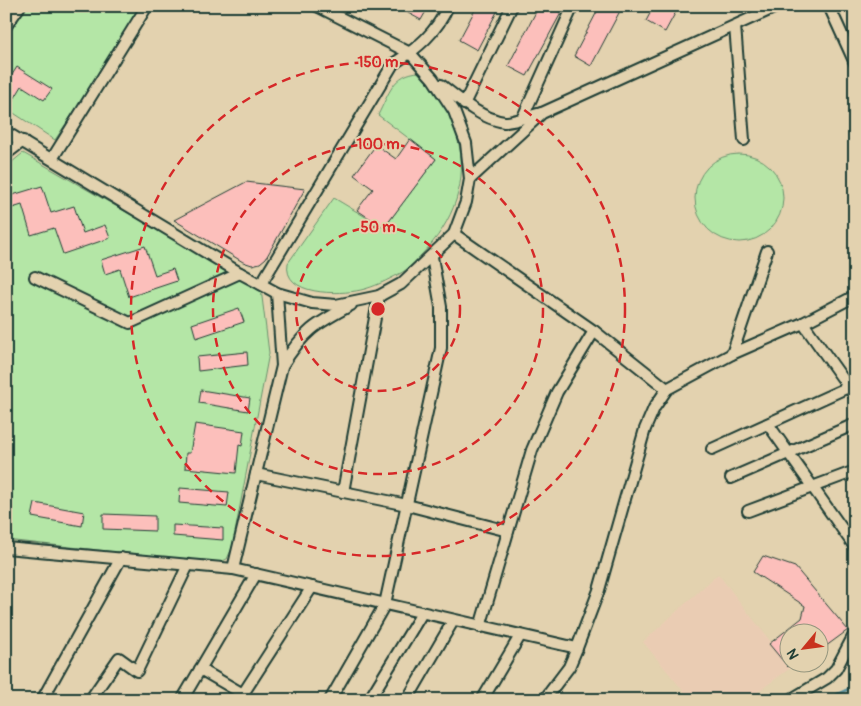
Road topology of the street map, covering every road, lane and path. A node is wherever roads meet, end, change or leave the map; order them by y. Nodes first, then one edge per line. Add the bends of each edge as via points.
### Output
1 (20, 6) edge
2 (147, 6) edge
3 (317, 6) edge
4 (448, 6) edge
5 (512, 6) edge
6 (573, 6) edge
7 (829, 6) edge
8 (771, 8) edge
9 (6, 26) edge
10 (735, 26) junction
11 (410, 54) junction
12 (855, 63) edge
13 (433, 79) junction
14 (464, 104) junction
15 (542, 113) junction
16 (523, 117) junction
17 (6, 132) edge
18 (744, 140) dead end
19 (23, 141) junction
20 (6, 154) edge
21 (52, 159) junction
22 (470, 178) junction
23 (454, 234) junction
24 (767, 251) dead end
25 (432, 257) junction
26 (240, 273) junction
27 (35, 277) dead end
28 (261, 284) junction
29 (277, 293) junction
30 (379, 296) junction
31 (855, 296) edge
32 (356, 302) junction
33 (803, 323) junction
34 (594, 331) junction
35 (732, 354) junction
36 (282, 366) junction
37 (667, 389) junction
38 (853, 389) edge
39 (768, 424) junction
40 (855, 424) edge
41 (712, 449) dead end
42 (788, 453) junction
43 (855, 471) edge
44 (256, 474) junction
45 (731, 478) dead end
46 (812, 487) junction
47 (344, 492) junction
48 (407, 505) junction
49 (748, 511) dead end
50 (508, 531) junction
51 (855, 546) edge
52 (6, 548) edge
53 (121, 558) junction
54 (188, 565) junction
55 (233, 569) junction
56 (256, 574) junction
57 (312, 587) junction
58 (385, 604) junction
59 (422, 613) junction
60 (453, 621) junction
61 (480, 627) junction
62 (855, 633) edge
63 (520, 636) junction
64 (577, 648) junction
65 (200, 669) junction
66 (241, 697) edge
67 (42, 700) edge
68 (90, 700) edge
69 (182, 700) edge
70 (330, 700) edge
71 (369, 700) edge
72 (406, 700) edge
73 (482, 700) edge
74 (544, 700) edge
75 (790, 700) edge

1 - 9 street
2 - 21 street
3 - 11 street
4 - 11 street via 428,38
5 - 14 street
6 - 16 street
7 - 12 street
8 - 10 street
10 - 15 street
10 - 18 street
11 - 13 street
11 - 28 street via 393,64
13 - 14 street
13 - 22 street via 454,112 466,142
14 - 16 street via 505,122
15 - 16 street
15 - 22 street
17 - 19 street
19 - 20 street
19 - 21 street
21 - 26 street
22 - 23 street via 466,202
23 - 25 street
23 - 34 street
24 - 35 street
25 - 30 street via 401,284
25 - 48 street via 441,307 441,348
26 - 27 street via 130,323
26 - 28 street
28 - 29 street
29 - 32 street via 312,303 336,305
29 - 36 street
30 - 32 street
30 - 47 street
31 - 33 street
32 - 36 street via 304,334
33 - 35 street
33 - 38 street
34 - 37 street
34 - 50 street via 557,392 532,450
35 - 37 street
36 - 44 street
37 - 64 street via 644,428 599,590
38 - 39 street
39 - 41 street
39 - 42 street
40 - 42 street
42 - 45 street
42 - 46 street
43 - 46 street
44 - 47 street
44 - 55 street
46 - 49 street
46 - 51 street
47 - 48 street
48 - 50 street
48 - 58 street
50 - 61 street
52 - 53 street
53 - 54 street
53 - 67 street
54 - 55 street
54 - 68 street via 137,671 119,658
55 - 56 street
56 - 57 street
56 - 65 street
57 - 58 street
57 - 66 street
58 - 59 street
58 - 70 street
59 - 60 street
59 - 71 street
60 - 61 street
60 - 72 street
61 - 63 street
62 - 75 street via 836,669
63 - 64 street
63 - 73 street
64 - 74 street via 569,667
65 - 66 street
65 - 69 street

